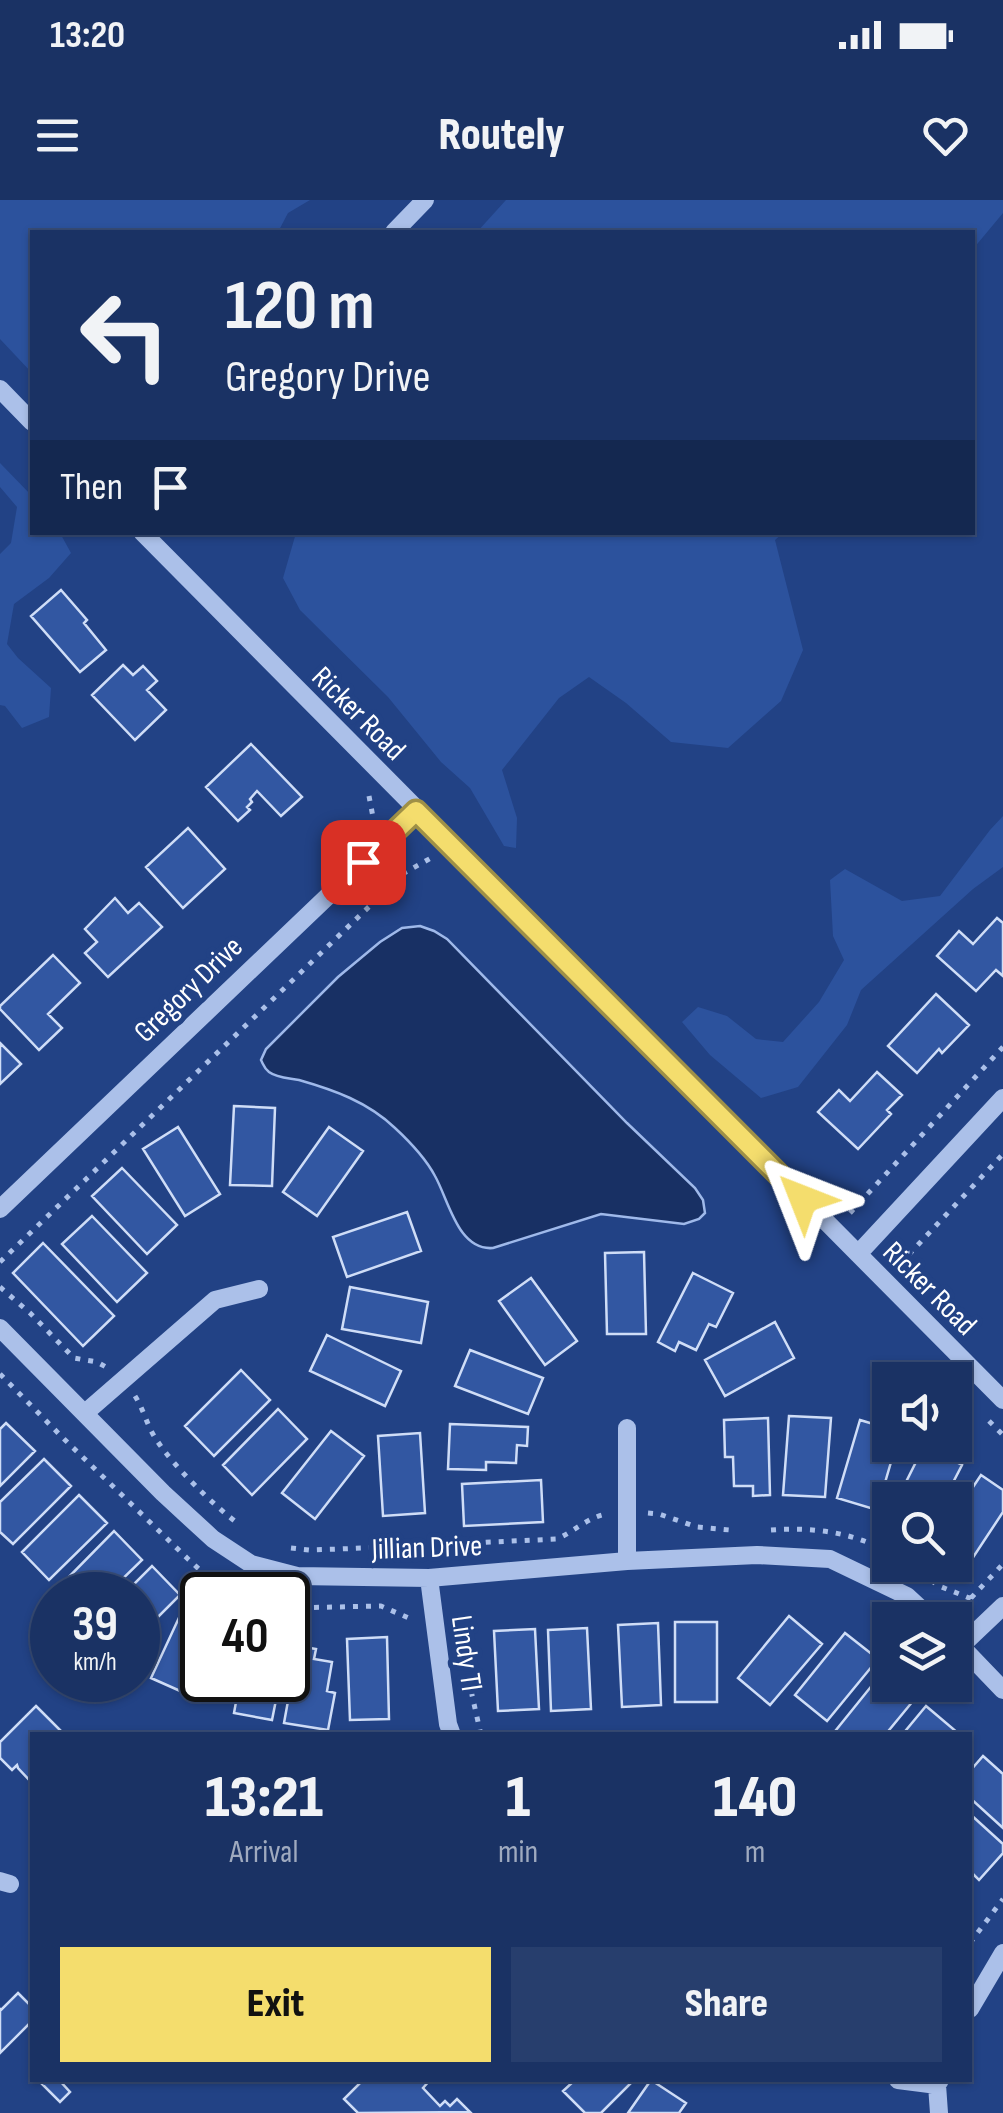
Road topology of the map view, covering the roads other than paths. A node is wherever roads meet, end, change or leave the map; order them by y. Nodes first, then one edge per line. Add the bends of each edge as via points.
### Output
1 (425, 200) edge
2 (396, 230) edge
3 (0, 389) edge
4 (30, 420) edge
5 (145, 535) edge
6 (416, 811) junction
7 (1003, 1098) edge
8 (0, 1209) edge
9 (858, 1254) junction
10 (260, 1290) dead end
11 (0, 1328) edge
12 (1003, 1400) edge
13 (86, 1414) junction
14 (627, 1428) dead end
15 (628, 1561) junction
16 (429, 1578) junction
17 (914, 1602) edge
18 (998, 1611) edge
19 (972, 1632) edge
20 (972, 1658) edge
21 (1003, 1690) edge
22 (451, 1732) edge
23 (1003, 1953) edge
24 (972, 2006) edge
25 (938, 2083) edge
26 (939, 2113) edge

1 - 2 street
3 - 4 street
5 - 6 street, Ricker Road
6 - 8 street, Gregory Drive
6 - 9 street, Ricker Road
7 - 9 street
9 - 12 street, Ricker Road
10 - 13 street via 215,1300
11 - 13 street, Jillian Drive
13 - 16 street, Jillian Drive via 213,1538 251,1564 298,1576
14 - 15 street
15 - 16 street, Jillian Drive
15 - 17 street, Jillian Drive via 757,1555 830,1560
16 - 22 street, Lindy Tl
18 - 19 street
20 - 21 street
23 - 24 street
25 - 26 street

